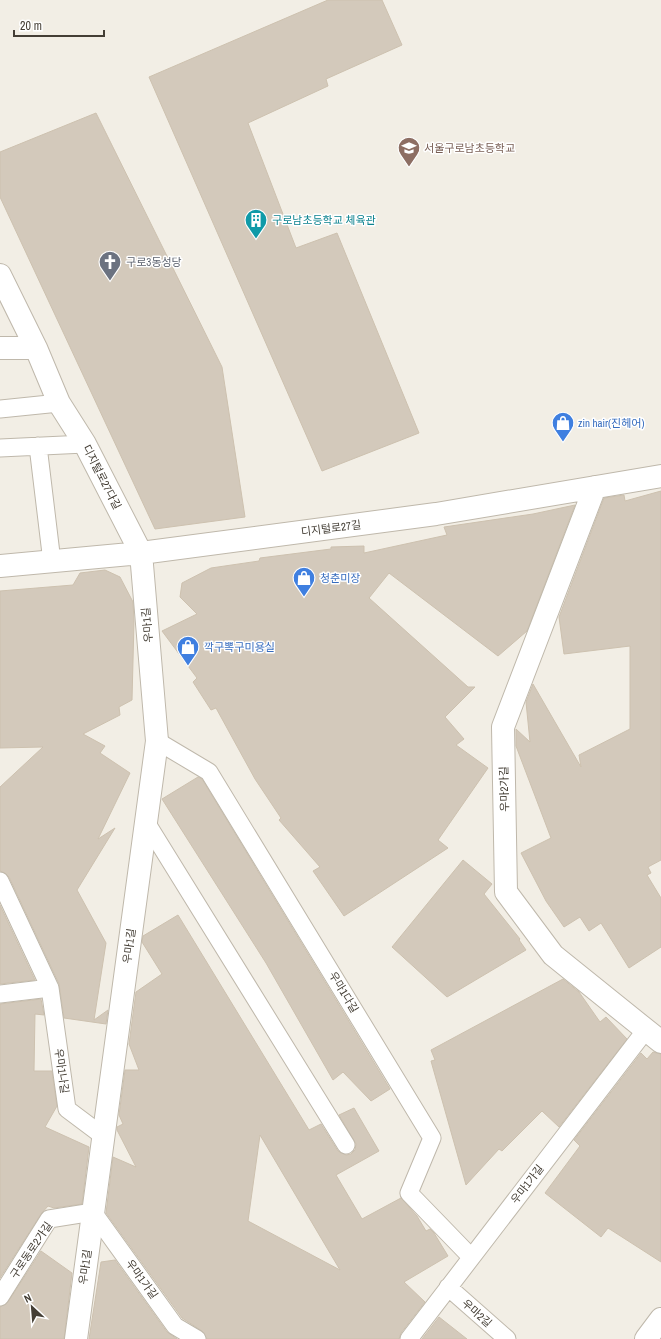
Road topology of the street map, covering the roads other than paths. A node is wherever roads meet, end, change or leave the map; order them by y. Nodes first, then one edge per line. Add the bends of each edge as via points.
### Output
1 (0, 275) edge
2 (0, 348) edge
3 (36, 348) junction
4 (59, 403) junction
5 (0, 409) edge
6 (85, 444) junction
7 (38, 446) junction
8 (0, 448) edge
9 (661, 476) edge
10 (595, 487) junction
11 (141, 553) junction
12 (52, 562) junction
13 (0, 566) edge
14 (157, 741) junction
15 (146, 822) junction
16 (0, 881) edge
17 (50, 988) junction
18 (0, 994) edge
19 (653, 1036) edge
20 (103, 1136) junction
21 (346, 1145) dead end
22 (93, 1212) junction
23 (470, 1257) junction
24 (448, 1287) junction
25 (0, 1297) edge
26 (661, 1319) edge
27 (76, 1339) edge
28 (197, 1339) edge
29 (409, 1339) edge
30 (507, 1339) edge
31 (646, 1339) edge

1 - 3 street, 디지털로27다길
2 - 3 street
3 - 4 street, 디지털로27다길
4 - 5 lane
4 - 6 street, 디지털로27다길
6 - 7 lane
6 - 11 street, 디지털로27다길
7 - 8 lane
7 - 12 lane
9 - 10 street, 디지털로27길
10 - 11 street, 디지털로27길 via 436,514
10 - 19 street, 우마2가길 via 502,727 506,892 553,955
11 - 12 street, 디지털로27길
11 - 14 street, 우마1길
12 - 13 street, 디지털로27길
14 - 15 street, 우마1길
14 - 23 lane, 우마1다길 via 209,772 428,1131 432,1138 409,1193
15 - 20 street, 우마1길
15 - 21 lane
16 - 17 lane, 우마1나길
17 - 18 lane
17 - 20 lane, 우마1나길 via 67,1109
19 - 23 lane, 우마1가길
20 - 22 street, 우마1길
22 - 25 lane, 구로동로2가길 via 49,1219
22 - 27 street, 우마1길
22 - 28 lane, 우마1가길 via 175,1326
23 - 24 lane, 우마1가길
24 - 29 lane, 우마1가길
24 - 30 lane, 우마2길
26 - 31 street

